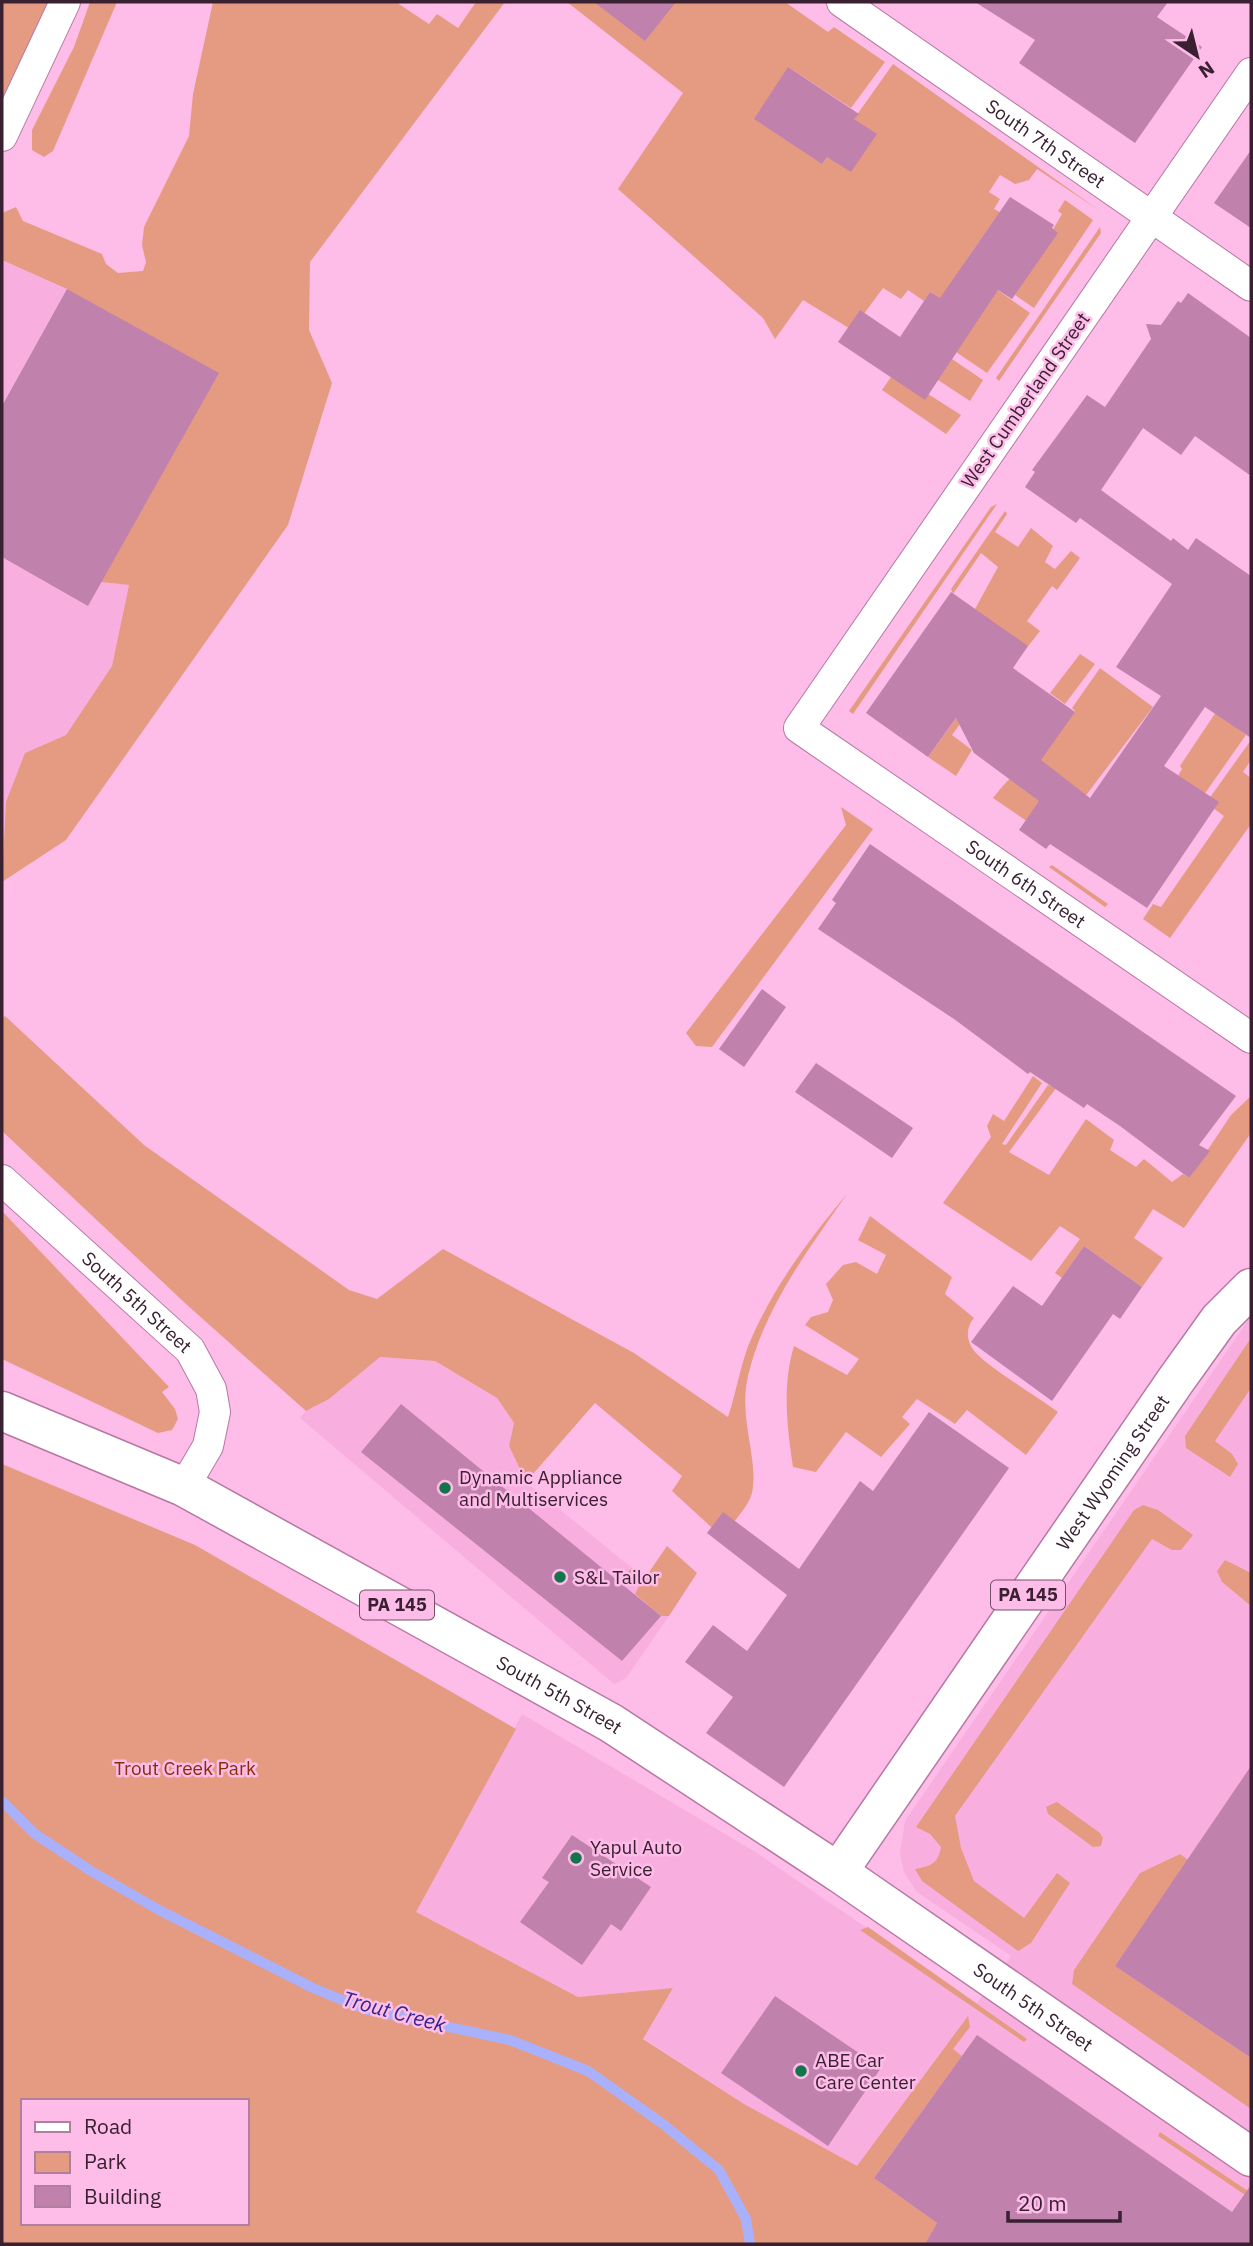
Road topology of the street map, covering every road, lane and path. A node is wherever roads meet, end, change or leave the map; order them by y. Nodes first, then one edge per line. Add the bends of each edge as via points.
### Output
1 (65, 2) edge
2 (842, 2) edge
3 (1251, 73) edge
4 (2, 136) edge
5 (1152, 216) junction
6 (1251, 286) edge
7 (799, 728) joint
8 (1251, 1038) edge
9 (2, 1180) edge
10 (1251, 1288) edge
11 (2, 1411) edge
12 (184, 1487) junction
13 (838, 1872) junction
14 (1251, 2157) edge

1 - 4 street
2 - 5 street, South 7th Street
3 - 5 street, West Cumberland Street
5 - 6 street, South 7th Street
5 - 7 street, West Cumberland Street
7 - 8 street, South 6th Street
9 - 12 street, South 5th Street via 190,1350 211,1389 215,1412 208,1447
10 - 13 main road, West Wyoming Street / PA 145 via 1219,1320 1183,1370
11 - 12 main road, PA 145
12 - 13 main road, South 5th Street / PA 145 via 611,1723
13 - 14 main road, South 5th Street / PA 145

